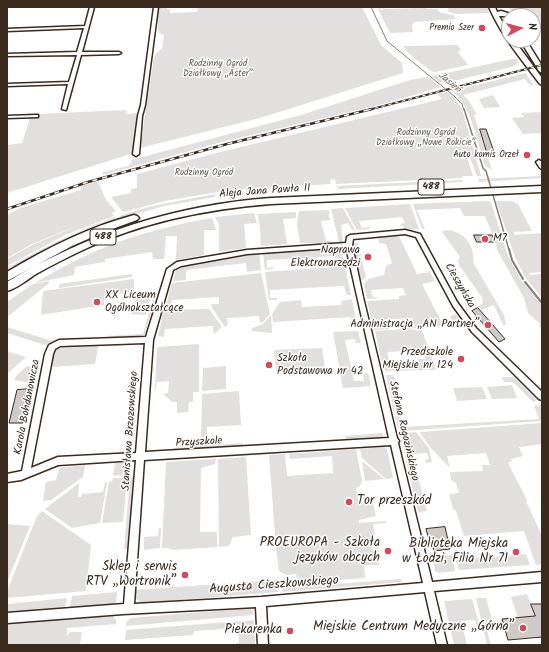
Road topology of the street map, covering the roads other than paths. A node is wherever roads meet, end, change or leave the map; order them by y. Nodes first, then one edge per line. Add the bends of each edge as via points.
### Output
1 (92, 7) edge
2 (156, 7) edge
3 (492, 7) edge
4 (501, 12) edge
5 (495, 14) junction
6 (501, 24) edge
7 (86, 27) junction
8 (7, 30) edge
9 (517, 48) edge
10 (528, 48) edge
11 (80, 53) junction
12 (118, 53) dead end
13 (7, 55) edge
14 (542, 71) edge
15 (72, 83) junction
16 (542, 83) edge
17 (7, 85) edge
18 (64, 110) dead end
19 (36, 116) dead end
20 (7, 117) edge
21 (136, 154) dead end
22 (542, 182) edge
23 (491, 188) junction
24 (542, 189) edge
25 (445, 190) junction
26 (349, 245) junction
27 (7, 277) edge
28 (7, 287) edge
29 (149, 340) junction
30 (542, 397) edge
31 (395, 441) junction
32 (140, 457) junction
33 (26, 474) junction
34 (7, 478) edge
35 (542, 577) edge
36 (427, 586) junction
37 (261, 602) junction
38 (129, 608) junction
39 (7, 618) edge
40 (263, 645) edge
41 (442, 645) edge

1 - 7 street
2 - 21 street
3 - 5 main road
4 - 5 main road
5 - 6 main road
7 - 8 street
7 - 11 street
9 - 16 main road
10 - 14 main road
11 - 12 street
11 - 13 street
11 - 15 street
15 - 17 street
15 - 18 street
19 - 20 street
22 - 23 main road, Aleja Jana Pawła II / 488
23 - 24 main road, Aleja Jana Pawła II / 488
23 - 25 main road, Aleja Jana Pawła II / 488
25 - 27 main road, Aleja Jana Pawła II / 488 via 246,197 178,206 94,232 50,252
25 - 28 main road, Aleja Jana Pawła II / 488 via 244,204 186,212 134,226 89,243
26 - 29 street, Stanisława Brzozowskiego via 247,252 179,264 170,269
26 - 30 street, Cieszyńska via 349,238 354,236 405,232 418,236 455,304 474,330
26 - 31 street, Stefana Rogozińskiego
29 - 32 street, Stanisława Brzozowskiego
29 - 33 street, Karola Bohdanowicza via 59,343 52,347
31 - 32 street, Przyszkole
31 - 36 street, Stefana Rogozińskiego
32 - 33 street, Przyszkole via 58,461
32 - 38 street, Stanisława Brzozowskiego
33 - 34 street, Przyszkole
35 - 36 street, Augusta Cieszkowskiego
36 - 37 street, Augusta Cieszkowskiego
36 - 41 street, Stefana Rogozińskiego
37 - 38 street, Augusta Cieszkowskiego
37 - 40 street
38 - 39 street, Augusta Cieszkowskiego

